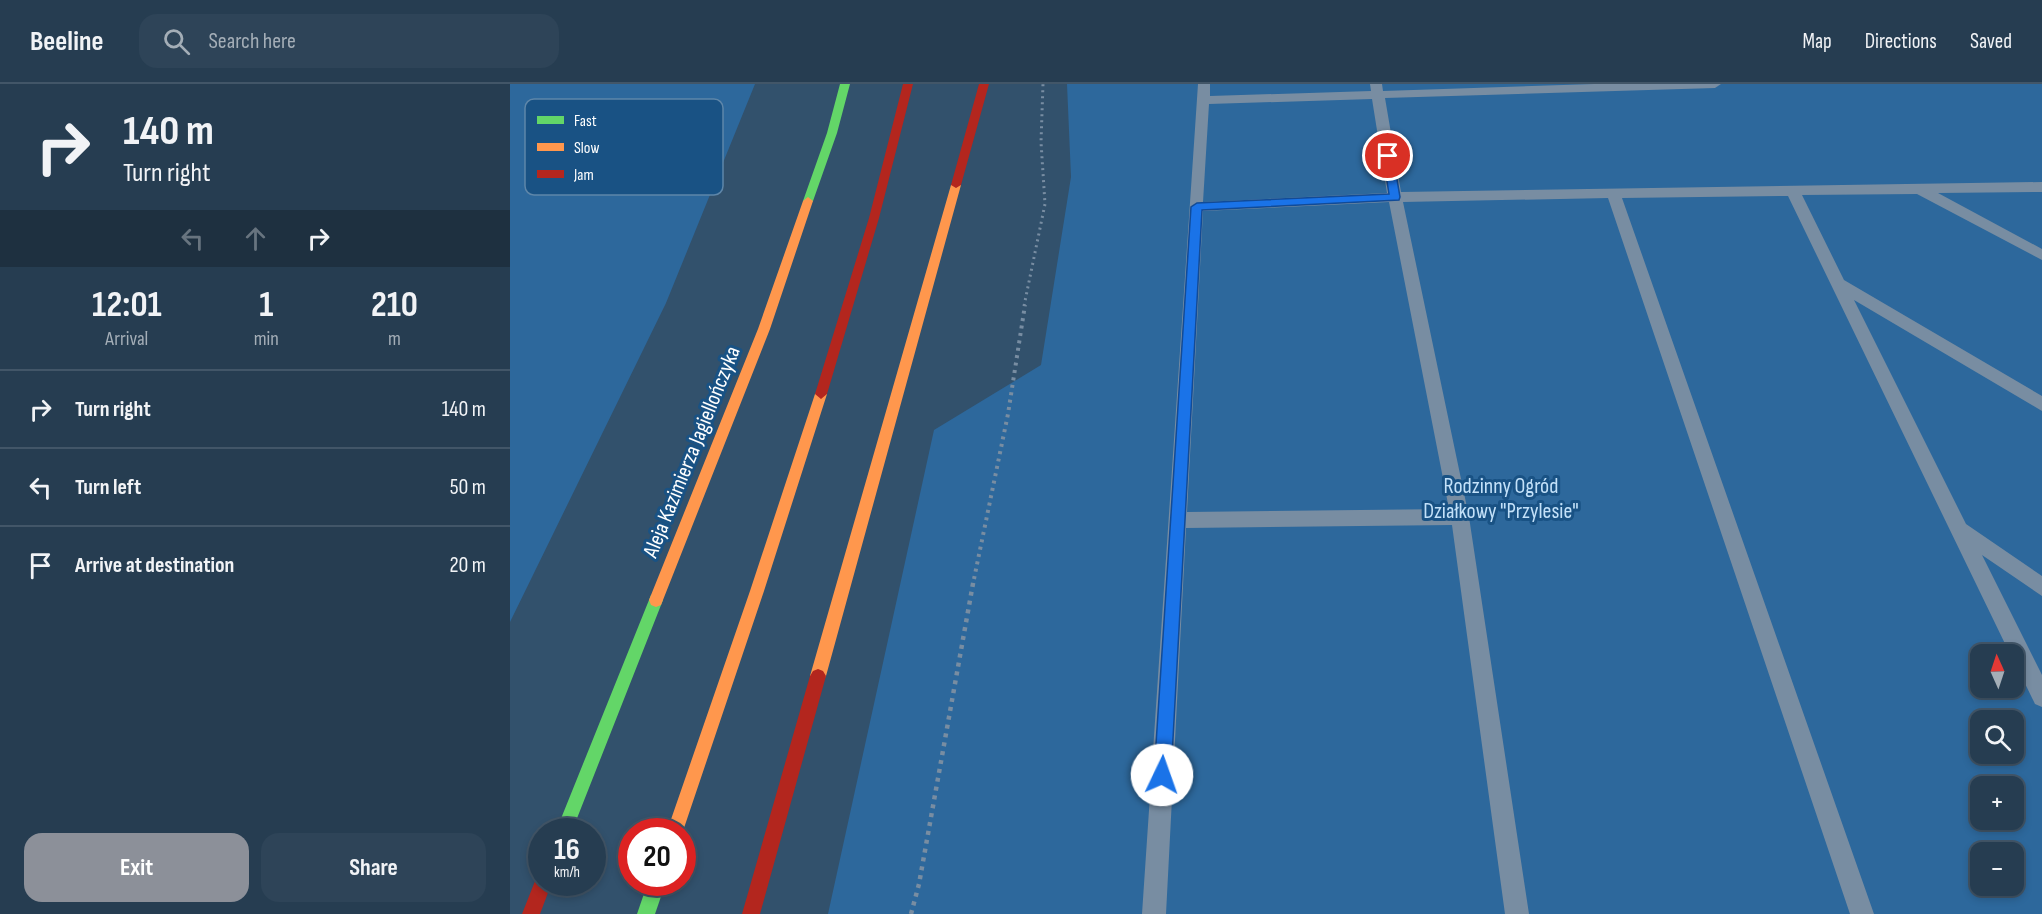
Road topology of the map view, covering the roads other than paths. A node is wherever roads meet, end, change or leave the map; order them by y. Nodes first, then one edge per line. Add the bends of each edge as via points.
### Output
1 (845, 84) edge
2 (908, 84) edge
3 (984, 84) edge
4 (1203, 84) edge
5 (1704, 84) edge
6 (1715, 84) edge
7 (1545, 87) edge
8 (1377, 88) edge
9 (1204, 100) junction
10 (2042, 187) edge
11 (1919, 189) junction
12 (1793, 191) junction
13 (1614, 194) junction
14 (1395, 197) junction
15 (1197, 207) junction
16 (2042, 255) edge
17 (1838, 283) junction
18 (2042, 404) edge
19 (1460, 517) junction
20 (1177, 520) junction
21 (1959, 529) junction
22 (2042, 587) edge
23 (2042, 697) edge
24 (569, 818) edge
25 (679, 818) edge
26 (538, 896) edge
27 (652, 896) edge
28 (531, 914) edge
29 (646, 914) edge
30 (751, 914) edge
31 (1155, 914) edge
32 (1517, 914) edge
33 (1862, 914) edge

1 - 24 highway, Aleja Kazimierza Jagiellończyka via 832,134 764,329
2 - 25 highway via 892,153 819,401
3 - 30 highway
4 - 9 lane
5 - 6 lane
5 - 7 lane
7 - 8 lane
8 - 9 lane
8 - 14 lane
9 - 15 lane
10 - 11 lane
11 - 12 lane
11 - 16 lane
12 - 13 lane
12 - 17 lane
13 - 14 lane
13 - 33 lane
14 - 15 lane
14 - 19 lane
15 - 20 lane
17 - 18 lane
17 - 21 lane
19 - 20 lane
19 - 32 lane
20 - 31 lane
21 - 22 lane
21 - 23 lane
26 - 28 highway
27 - 29 highway

